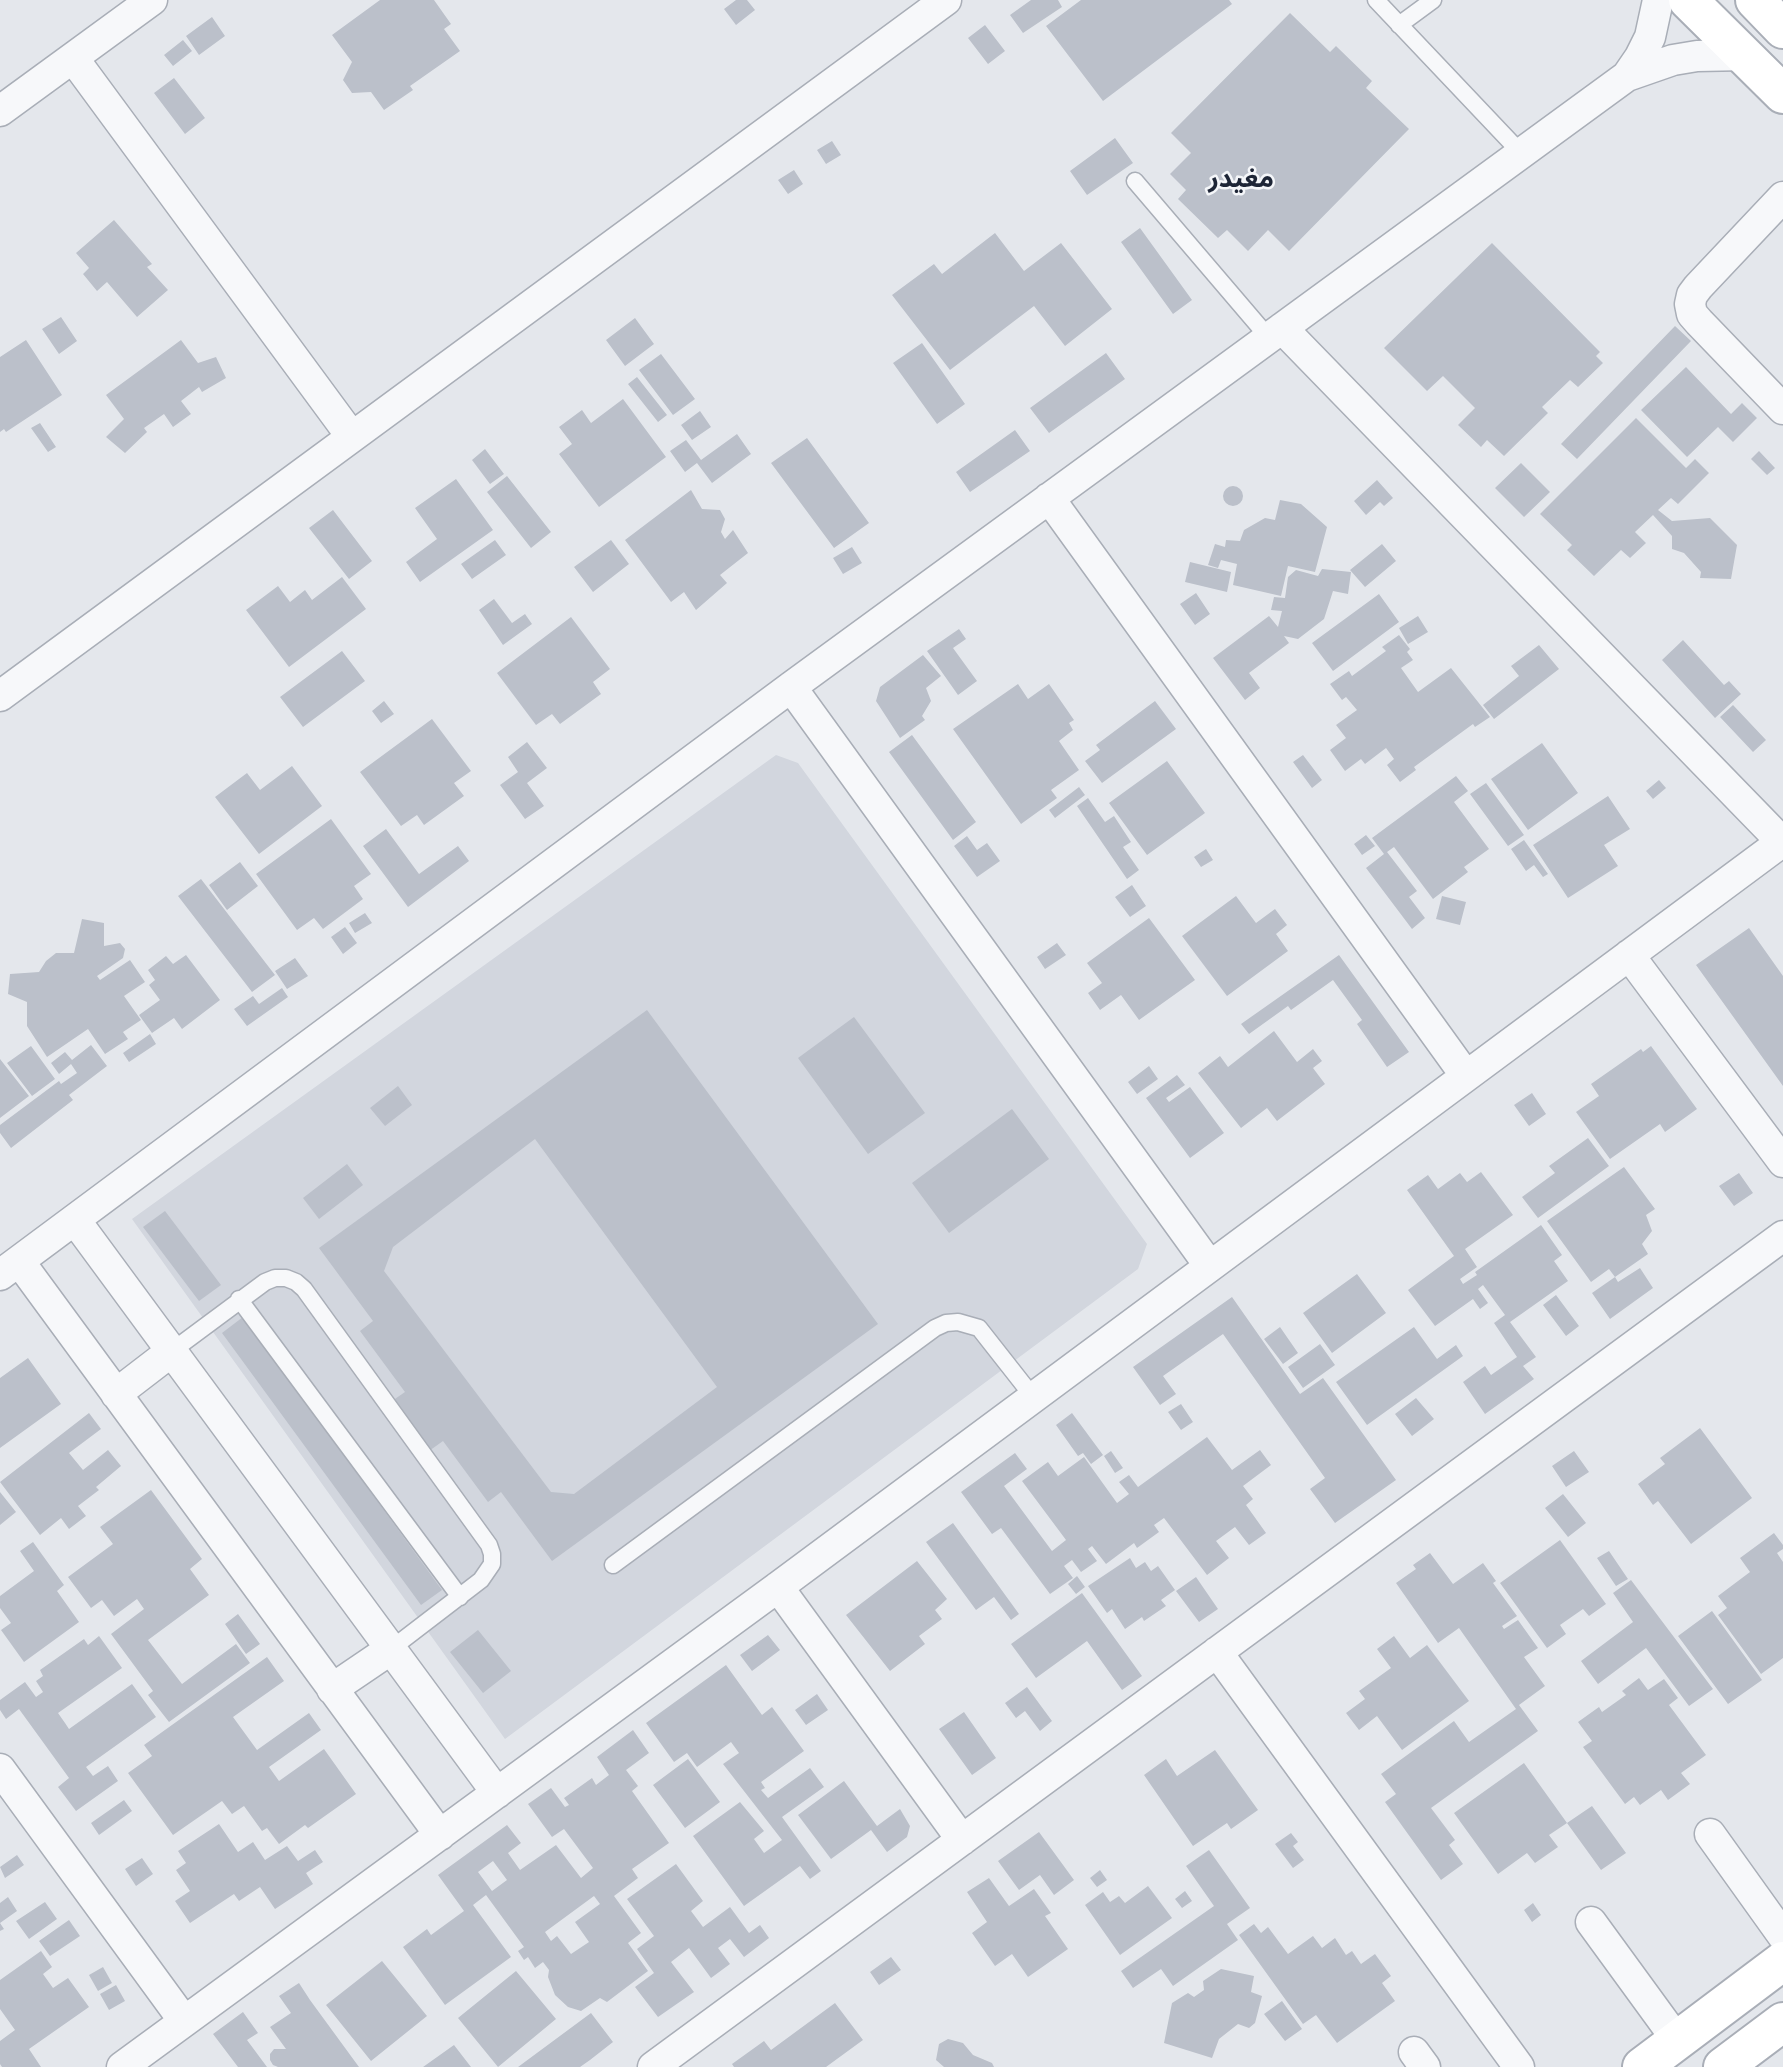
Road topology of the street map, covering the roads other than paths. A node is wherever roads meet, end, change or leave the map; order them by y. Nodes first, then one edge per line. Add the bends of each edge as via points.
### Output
1 (152, 0) edge
2 (946, 0) edge
3 (1376, 0) edge
4 (1433, 0) edge
5 (1658, 0) edge
6 (1688, 0) edge
7 (1399, 25) junction
8 (1746, 55) junction
9 (73, 58) junction
10 (1627, 76) junction
11 (1783, 93) edge
12 (0, 111) edge
13 (1521, 153) junction
14 (1135, 181) dead end
15 (1783, 198) edge
16 (1275, 333) junction
17 (1783, 409) edge
18 (352, 437) junction
19 (1049, 498) junction
20 (791, 687) junction
21 (0, 696) edge
22 (1782, 842) edge
23 (1629, 955) junction
24 (1466, 1076) junction
25 (1783, 1162) edge
26 (75, 1220) junction
27 (1783, 1236) edge
28 (1209, 1265) junction
29 (10, 1268) edge
30 (239, 1299) junction
31 (172, 1351) junction
32 (116, 1394) junction
33 (1034, 1398) junction
34 (613, 1565) dead end
35 (778, 1587) junction
36 (460, 1597) junction
37 (391, 1648) junction
38 (1217, 1652) junction
39 (332, 1689) junction
40 (0, 1769) edge
41 (497, 1793) junction
42 (1710, 1834) dead end
43 (440, 1835) junction
44 (962, 1840) junction
45 (1591, 1922) dead end
46 (1783, 1936) edge
47 (1783, 1961) edge
48 (184, 2021) junction
49 (1783, 2022) edge
50 (1677, 2040) junction
51 (122, 2067) edge
52 (653, 2067) edge
53 (1519, 2067) edge
54 (1642, 2067) edge
55 (1723, 2067) edge

1 - 9 street
2 - 18 street
3 - 7 lane
4 - 7 lane
5 - 10 street via 1650,37
6 - 8 main road
7 - 13 lane
8 - 10 street via 1697,56
8 - 11 main road
9 - 12 street
9 - 18 street
10 - 13 street
13 - 16 street
14 - 16 lane
15 - 17 street via 1698,287 1690,304 1692,314
16 - 19 street
16 - 22 street
18 - 21 street
19 - 20 street
19 - 24 street
20 - 26 street
20 - 28 street
22 - 23 street
23 - 24 street
23 - 25 street
24 - 28 street
26 - 29 street
26 - 31 street
27 - 38 street
28 - 33 street
29 - 32 street
30 - 31 lane
30 - 36 lane
30 - 36 lane via 275,1278 286,1278 304,1289 489,1545 492,1564 488,1573
31 - 32 street
31 - 37 street
32 - 39 street
33 - 34 lane via 979,1328 946,1323
33 - 35 street
35 - 41 street
35 - 44 street
36 - 37 lane
37 - 39 street
37 - 41 street
38 - 44 street
38 - 53 street
39 - 43 street
40 - 48 street
41 - 43 street
42 - 46 street
43 - 48 street
44 - 52 street
45 - 50 street
47 - 50 main road
48 - 51 street
49 - 55 main road
50 - 54 main road

